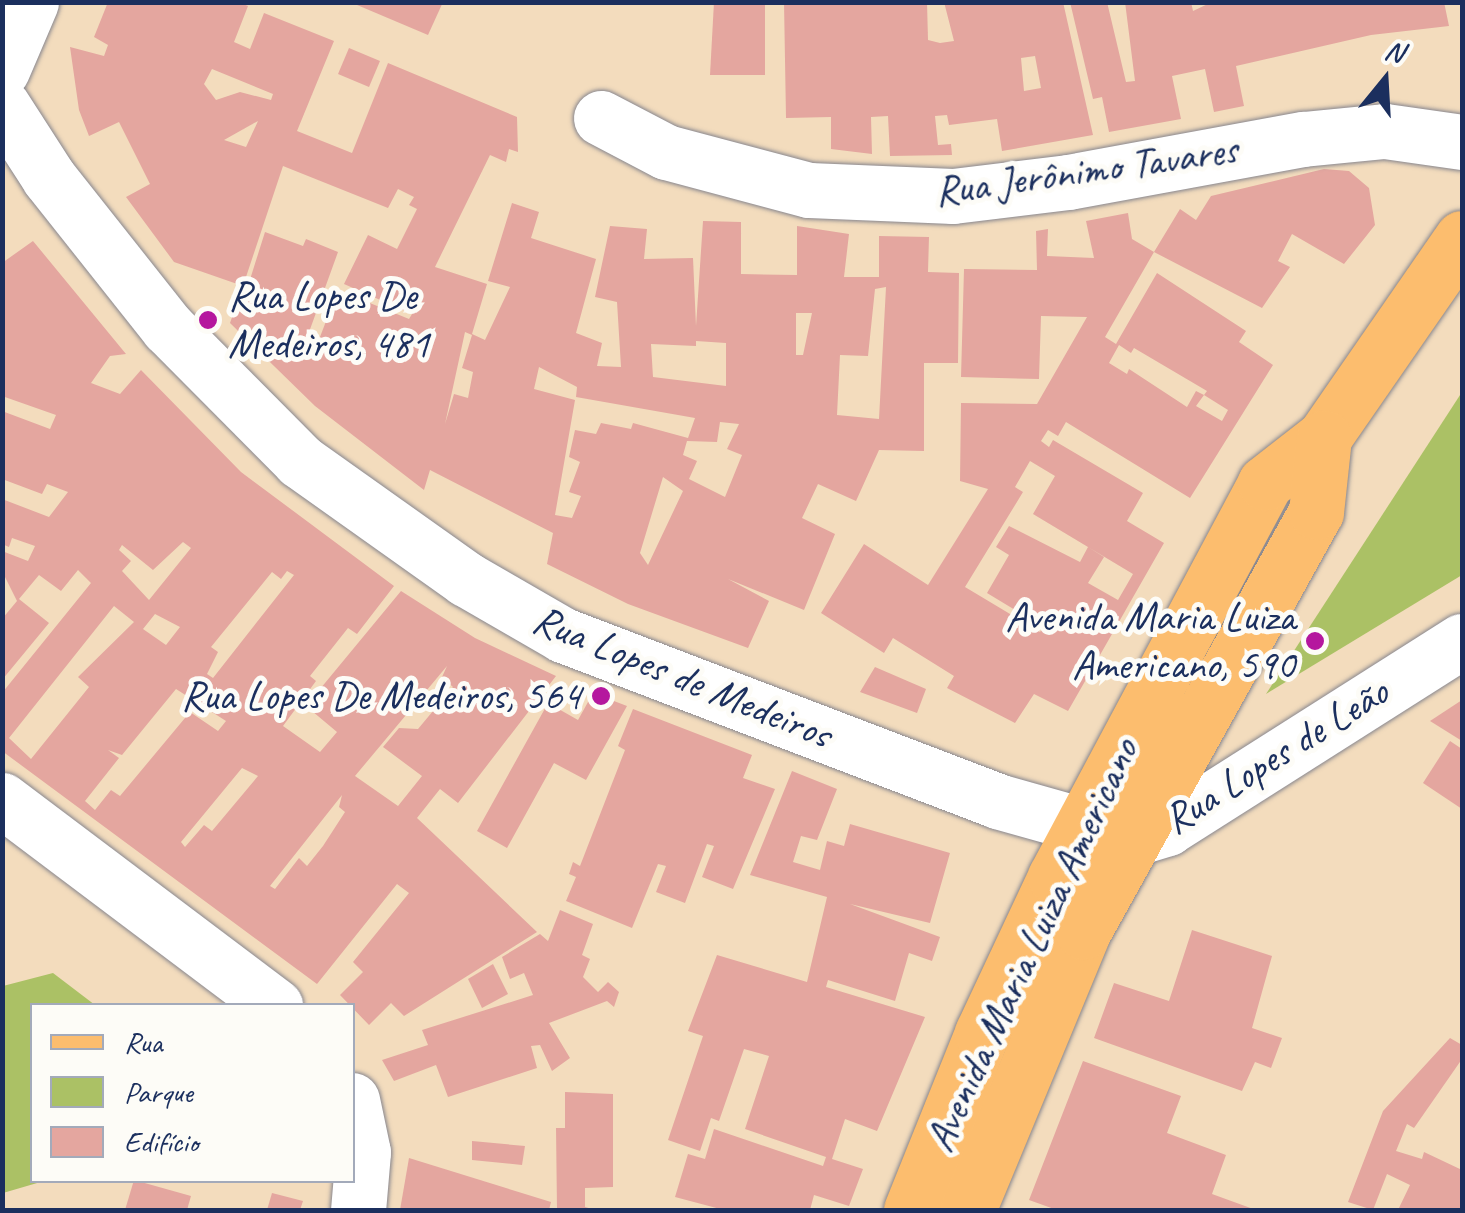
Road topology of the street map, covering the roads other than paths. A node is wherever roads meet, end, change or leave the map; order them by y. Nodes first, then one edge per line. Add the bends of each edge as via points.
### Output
1 (31, 2) edge
2 (2, 70) edge
3 (2, 104) edge
4 (601, 118) dead end
5 (1462, 142) edge
6 (1462, 238) edge
7 (1462, 641) edge
8 (2, 800) edge
9 (1107, 833) junction
10 (271, 1003) edge
11 (355, 1114) edge
12 (358, 1210) edge
13 (911, 1210) edge
14 (968, 1210) edge

1 - 2 street
3 - 9 street, Rua Lopes de Medeiros via 49,178 168,328 300,461 466,578 563,636
4 - 5 street, Rua Jerônimo Tavares via 666,152 809,190 952,196 1319,137 1385,131
6 - 9 main road, Avenida Maria Luiza Americano via 1324,437 1316,512
7 - 9 street, Rua Lopes de Leão via 1208,806
8 - 10 street
9 - 13 main road, Avenida Maria Luiza Americano via 982,1033
9 - 14 main road, Avenida Maria Luiza Americano via 1084,932
11 - 12 street via 363,1152

